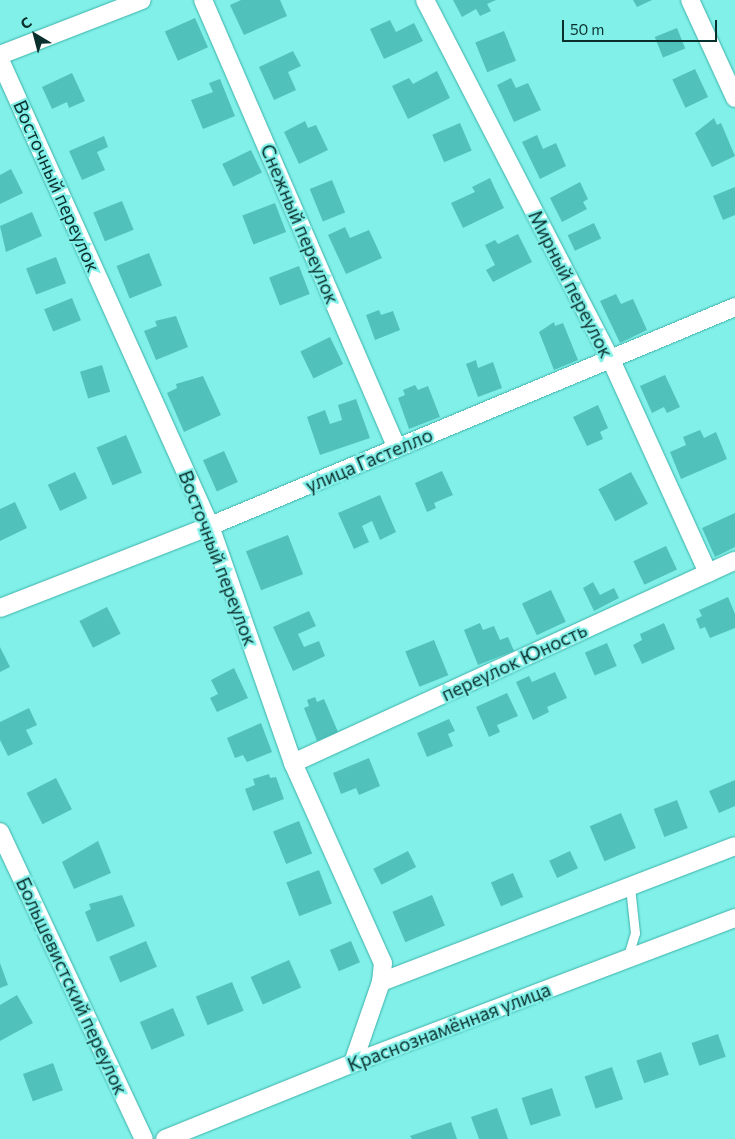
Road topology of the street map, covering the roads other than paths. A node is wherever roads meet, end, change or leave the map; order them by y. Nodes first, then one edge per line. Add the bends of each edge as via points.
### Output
1 (142, 0) edge
2 (203, 0) edge
3 (425, 0) edge
4 (690, 0) edge
5 (0, 55) edge
6 (0, 60) edge
7 (735, 98) edge
8 (735, 307) edge
9 (611, 360) junction
10 (397, 448) junction
11 (210, 526) junction
12 (735, 561) edge
13 (708, 573) junction
14 (0, 608) edge
15 (293, 762) junction
16 (0, 832) edge
17 (735, 846) edge
18 (630, 886) junction
19 (735, 918) edge
20 (627, 959) junction
21 (381, 982) junction
22 (353, 1063) junction
23 (144, 1139) edge
24 (165, 1139) edge

1 - 5 street
2 - 10 street, Снежный переулок
3 - 9 street, Мирный переулок
4 - 7 street
6 - 11 street, Восточный переулок
8 - 9 street, улица Гастелло
9 - 10 street, улица Гастелло
9 - 13 street, Мирный переулок
10 - 11 street, улица Гастелло
11 - 14 street, улица Гастелло
11 - 15 street, Восточный переулок
12 - 13 street, переулок Юность
13 - 15 street, переулок Юность
15 - 21 street, Восточный переулок via 383,963
16 - 23 street, Большевистский переулок
17 - 18 street
18 - 20 lane via 635,933
18 - 21 street
19 - 20 street, Краснознамённая улица
20 - 22 street, Краснознамённая улица
21 - 22 street, Восточный переулок
22 - 24 street, Краснознамённая улица

